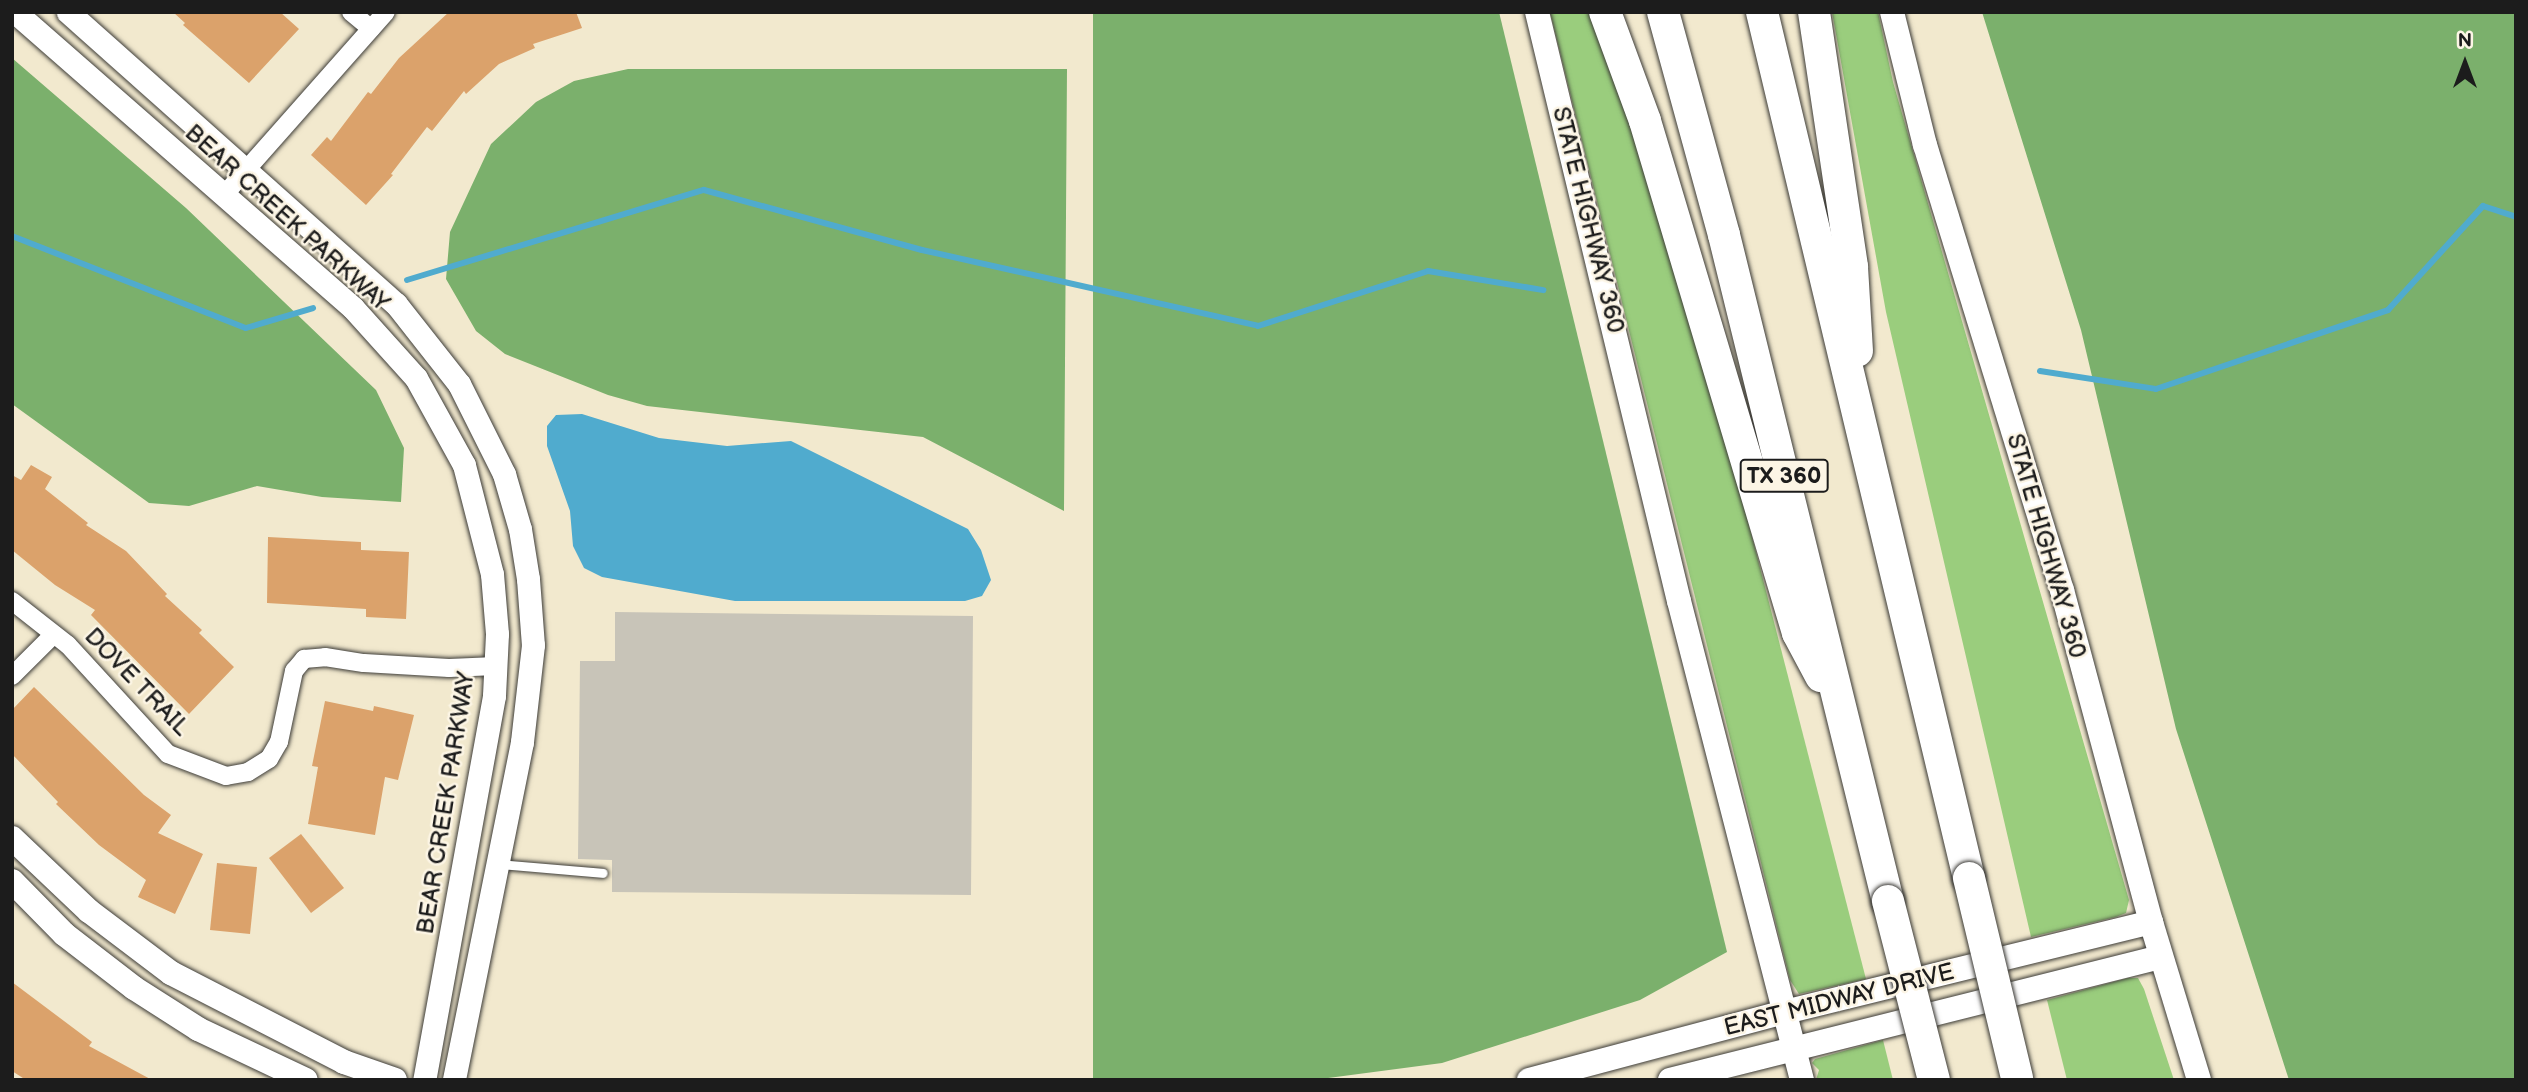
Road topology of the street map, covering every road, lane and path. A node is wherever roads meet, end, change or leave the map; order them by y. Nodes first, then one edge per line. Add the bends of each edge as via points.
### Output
1 (15, 12) edge
2 (68, 12) edge
3 (351, 12) edge
4 (386, 12) edge
5 (1537, 12) edge
6 (1605, 12) edge
7 (1663, 12) edge
8 (1762, 12) edge
9 (1814, 12) edge
10 (1892, 12) edge
11 (371, 29) junction
12 (246, 170) junction
13 (224, 195) junction
14 (1860, 412) junction
15 (12, 601) edge
16 (54, 634) junction
17 (496, 666) junction
18 (12, 676) edge
19 (1843, 716) junction
20 (12, 838) edge
21 (497, 864) junction
22 (603, 873) dead end
23 (12, 881) edge
24 (2151, 922) junction
25 (2160, 957) junction
26 (1785, 1012) junction
27 (1794, 1048) junction
28 (2017, 1079) edge
29 (306, 1080) edge
30 (395, 1080) edge
31 (424, 1080) edge
32 (454, 1080) edge
33 (1529, 1080) edge
34 (1670, 1080) edge
35 (1802, 1080) edge
36 (1934, 1080) edge
37 (2199, 1080) edge

1 - 13 street, BEAR CREEK PARKWAY
2 - 12 street, BEAR CREEK PARKWAY
3 - 11 street
4 - 11 street
5 - 26 main road, STATE HIGHWAY 360 via 1682,613
6 - 19 highway via 1645,121 1798,633
7 - 19 highway, TX 360 via 1724,235
8 - 14 highway via 1823,278
9 - 14 highway via 1852,267
10 - 24 main road, STATE HIGHWAY 360 via 1925,145 2062,590
11 - 12 street
12 - 13 street
12 - 21 street, BEAR CREEK PARKWAY via 396,304 459,384 504,474 520,529 533,645 522,741
13 - 17 street, BEAR CREEK PARKWAY via 353,308 416,378 443,422 464,465 482,527 492,574
14 - 28 highway, bridge
15 - 16 street, DOVE TRAIL
16 - 17 street, DOVE TRAIL via 168,754 226,776 248,772 269,759 279,742 294,671 304,659 449,668
16 - 18 street
17 - 31 street, BEAR CREEK PARKWAY
19 - 36 highway, TX 360, bridge
20 - 30 main road via 89,911 171,973 344,1062
21 - 22 lane
21 - 32 street, BEAR CREEK PARKWAY
23 - 29 main road via 64,934 134,988 198,1029
24 - 25 main road, STATE HIGHWAY 360
24 - 26 main road, EAST MIDWAY DRIVE
25 - 27 main road, EAST MIDWAY DRIVE
25 - 37 main road, STATE HIGHWAY 360
26 - 27 main road, STATE HIGHWAY 360
26 - 33 main road, EAST MIDWAY DRIVE
27 - 34 main road, EAST MIDWAY DRIVE
27 - 35 main road, STATE HIGHWAY 360

